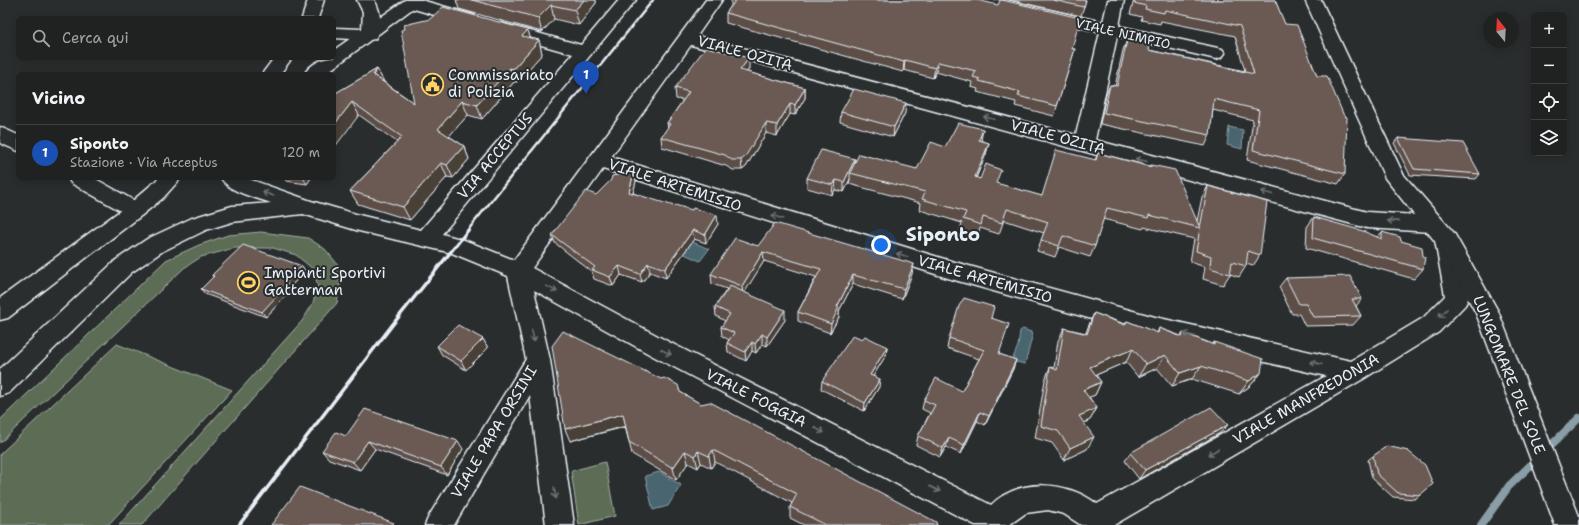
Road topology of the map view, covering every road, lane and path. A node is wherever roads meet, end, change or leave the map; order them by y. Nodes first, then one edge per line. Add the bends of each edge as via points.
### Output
1 (316, 0) edge
2 (365, 0) edge
3 (628, 0) edge
4 (714, 0) edge
5 (984, 0) edge
6 (1116, 0) edge
7 (1313, 0) edge
8 (414, 1) edge
9 (311, 16) edge
10 (1109, 30) junction
11 (336, 33) edge
12 (369, 35) junction
13 (686, 38) junction
14 (583, 51) junction
15 (1216, 53) dead end
16 (336, 58) edge
17 (282, 60) edge
18 (334, 60) edge
19 (272, 72) edge
20 (317, 72) edge
21 (0, 134) edge
22 (16, 143) edge
23 (1084, 144) junction
24 (598, 160) junction
25 (82, 180) edge
26 (169, 180) edge
27 (180, 180) edge
28 (234, 180) edge
29 (156, 194) junction
30 (305, 207) junction
31 (135, 210) junction
32 (1439, 231) junction
33 (426, 239) junction
34 (518, 270) junction
35 (0, 311) edge
36 (538, 360) junction
37 (1354, 372) junction
38 (0, 385) edge
39 (1098, 522) edge
40 (995, 523) edge
41 (439, 525) edge
42 (560, 525) edge
43 (1569, 525) edge

1 - 9 street
2 - 12 street via 373,14
3 - 14 street, VIA ACCEPTUS
4 - 13 street
5 - 10 street, VIALE NIMPIO
6 - 10 street
7 - 32 street, LUNGOMARE DEL SOLE via 1395,178
8 - 12 street
8 - 14 street
10 - 15 street, VIALE NIMPIO
10 - 23 street
11 - 12 street
12 - 16 street
23 -> 13 street, VIALE OZITA
13 - 24 street
14 - 33 street, VIA ACCEPTUS
17 - 19 street
18 - 20 street
21 - 22 street
32 -> 23 street, VIALE OZITA via 1367,220
24 - 34 street
37 -> 24 street, VIALE ARTEMISIO via 1154,327 965,274
25 - 31 street
26 - 29 street
27 - 29 street
30 -> 28 street, VIALE FOGGIA
29 - 31 street
30 - 33 street, VIALE FOGGIA
30 - 38 street via 232,214 199,224 155,246 124,266
31 - 35 street
32 -> 37 street, VIALE MANFREDONIA via 1457,299 1431,325
32 - 43 street, LUNGOMARE DEL SOLE via 1487,311
33 - 34 street, VIALE FOGGIA via 456,246
34 -> 36 street
34 -> 40 street, VIALE FOGGIA via 659,348
36 - 41 street, VIALE PAPA ORSINI
36 -> 42 street
37 -> 39 street, VIALE MANFREDONIA
39 - 40 street via 1079,507 1041,497 1022,500 1007,508

